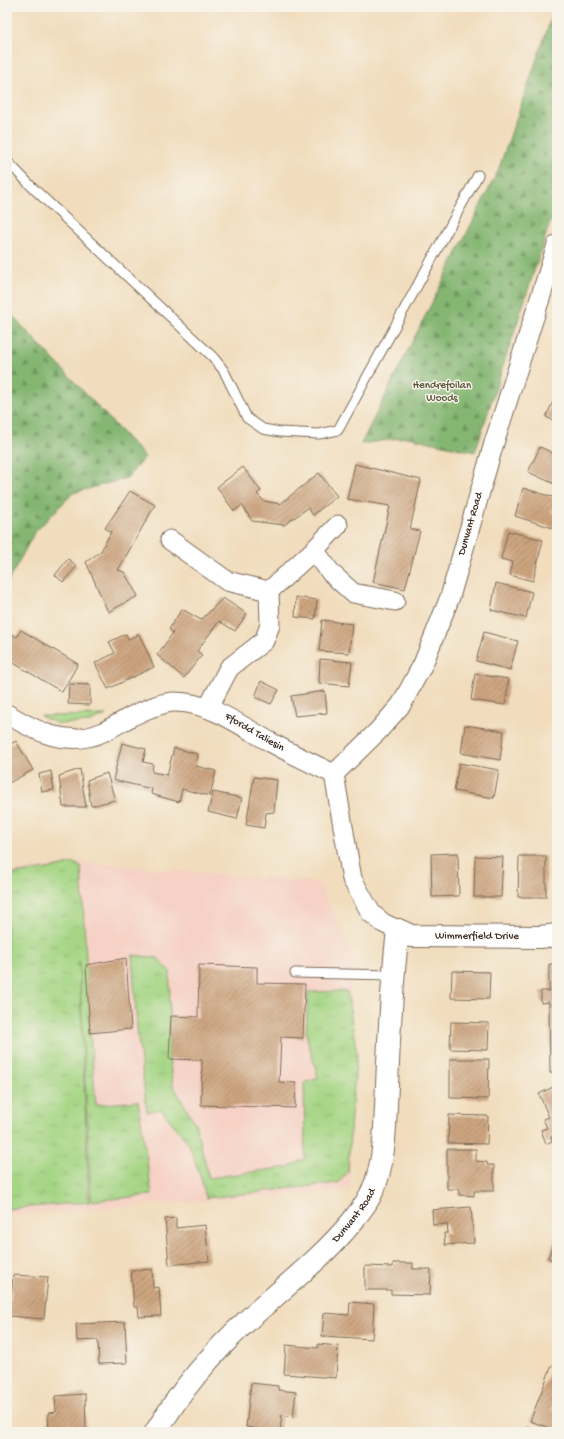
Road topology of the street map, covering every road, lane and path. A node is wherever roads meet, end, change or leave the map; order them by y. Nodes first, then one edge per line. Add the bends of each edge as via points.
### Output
1 (7, 161) edge
2 (478, 175) dead end
3 (557, 245) edge
4 (338, 525) dead end
5 (170, 540) dead end
6 (314, 550) junction
7 (269, 591) junction
8 (395, 601) dead end
9 (208, 708) junction
10 (7, 714) edge
11 (334, 774) junction
12 (398, 930) junction
13 (557, 935) edge
14 (295, 973) dead end
15 (392, 975) junction
16 (156, 1432) edge

1 - 2 lane via 213,357 224,371 247,418 263,429 319,434 338,430
3 - 11 street, Dunvant Road via 496,436 450,597 423,664 401,705
4 - 6 street
5 - 7 street via 227,581
6 - 7 street
6 - 8 street via 331,573 353,593
7 - 9 street via 270,625 264,641 229,668
9 - 10 street, Ffordd Taliesin via 174,702 149,708 102,732 70,739 52,736
9 - 11 street, Ffordd Taliesin
11 - 12 street via 352,879 371,913 383,923
12 - 13 street, Wimmerfield Drive via 411,936
12 - 15 street, Dunvant Road
14 - 15 lane
15 - 16 street, Dunvant Road via 383,1149 376,1182 365,1206 313,1263 220,1348 187,1388

